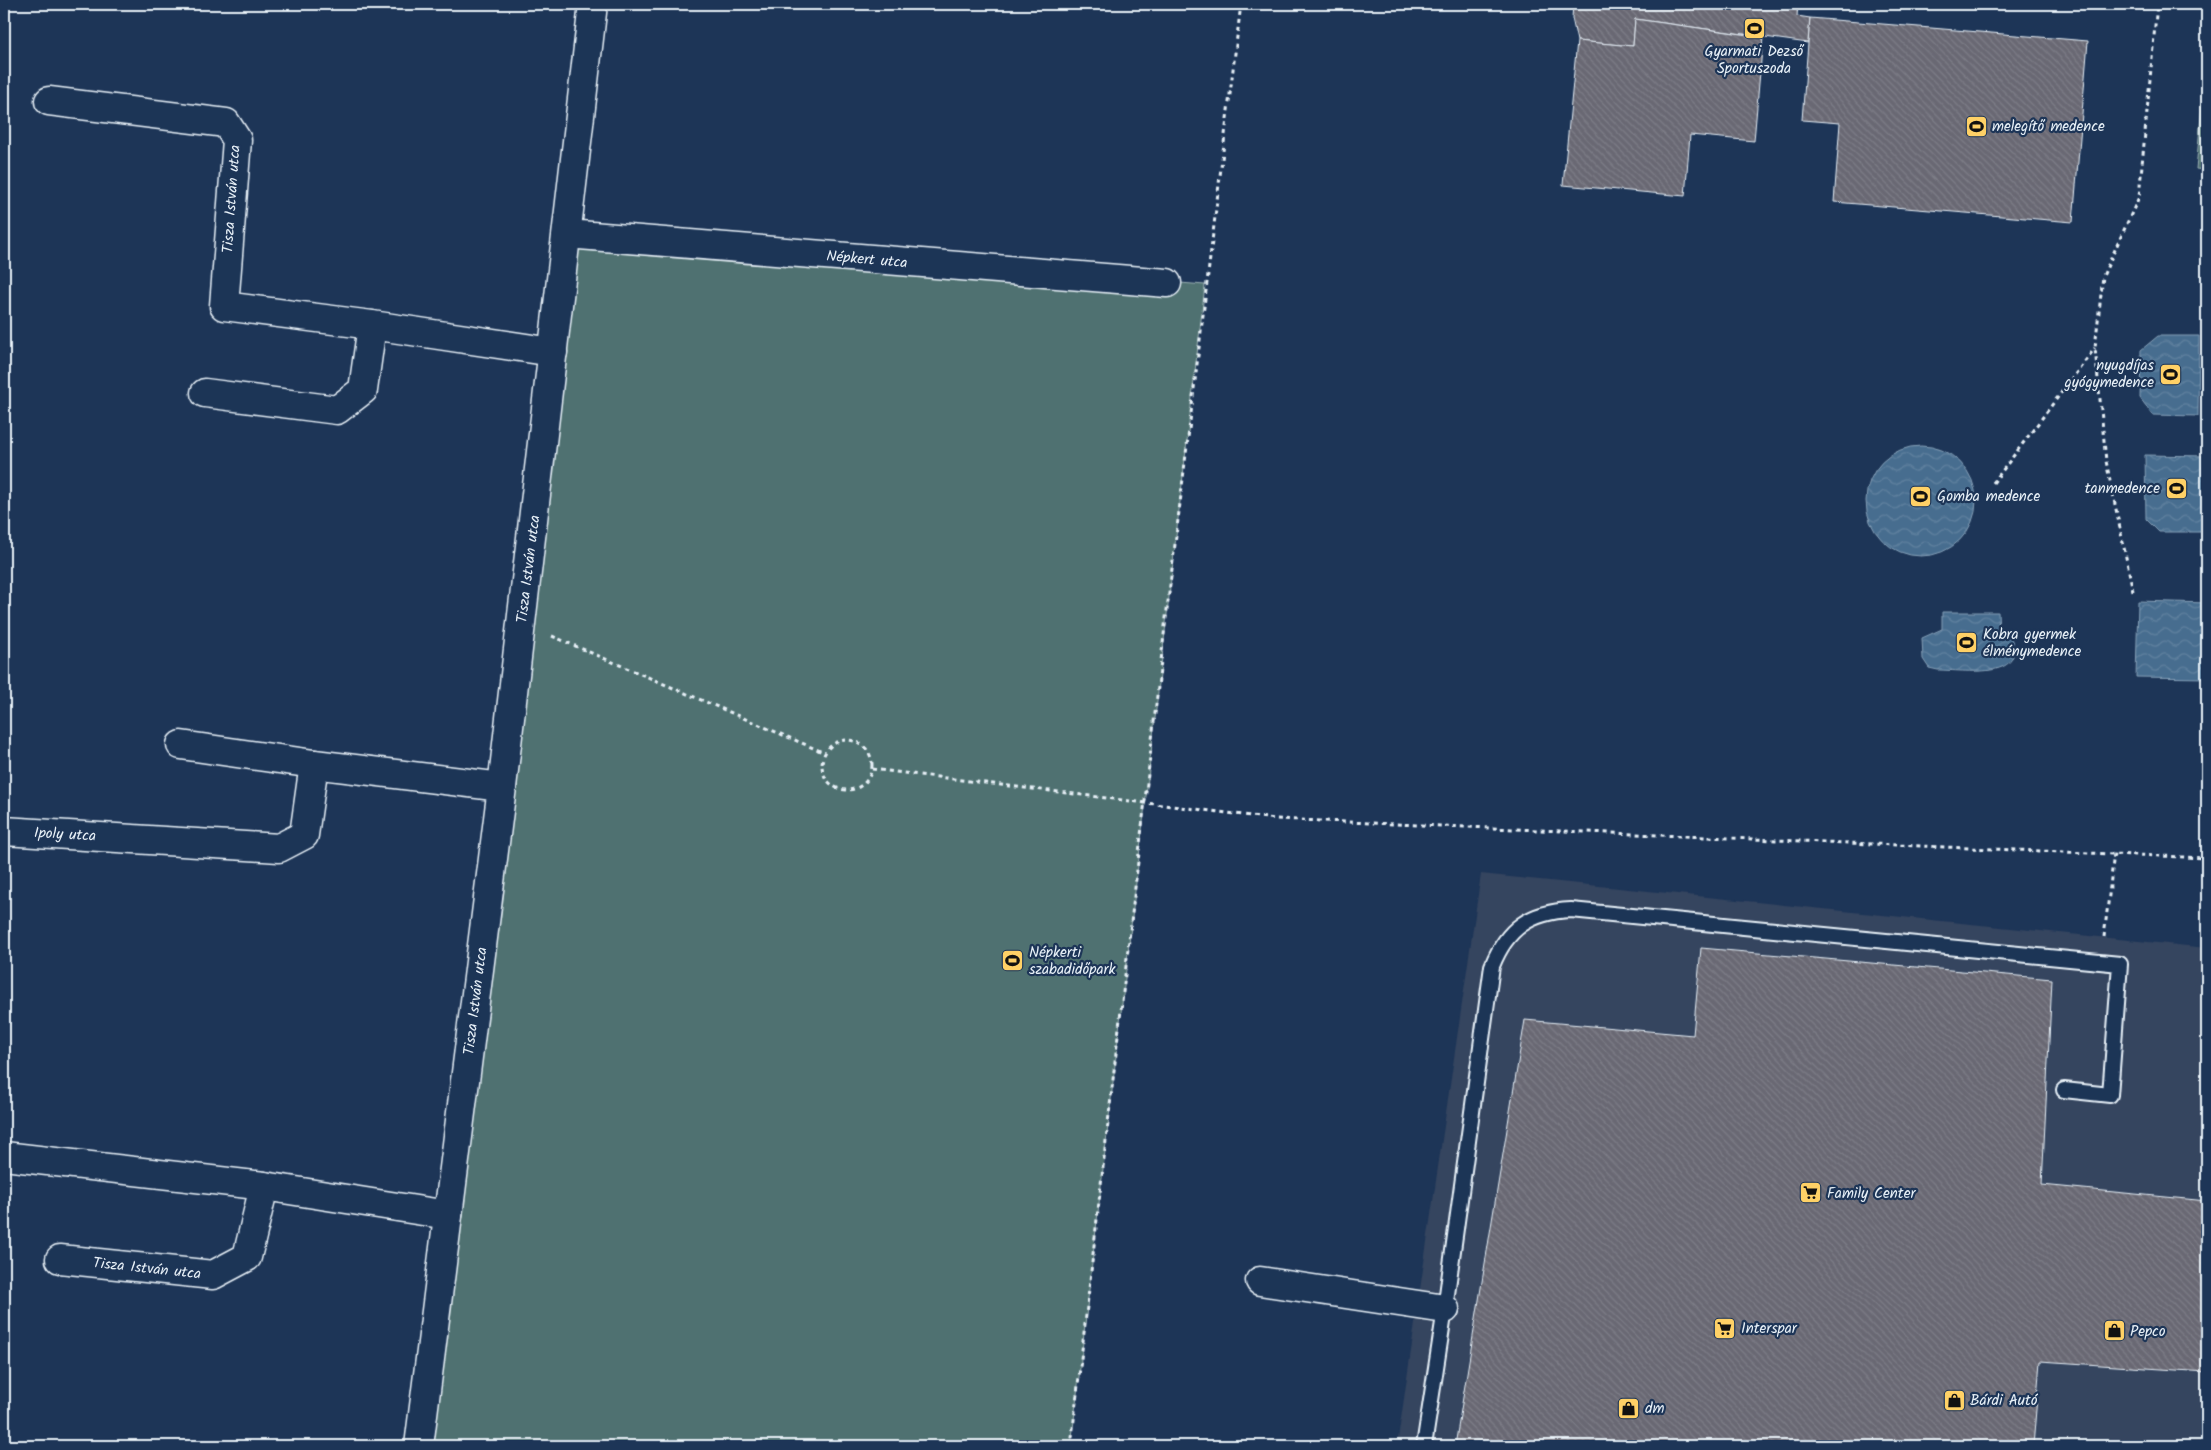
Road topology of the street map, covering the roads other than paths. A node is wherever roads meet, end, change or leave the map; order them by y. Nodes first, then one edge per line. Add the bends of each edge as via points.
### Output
1 (593, 4) edge
2 (49, 101) dead end
3 (567, 234) junction
4 (1167, 284) dead end
5 (372, 325) junction
6 (553, 352) junction
7 (205, 393) dead end
8 (181, 745) dead end
9 (314, 764) junction
10 (502, 787) junction
11 (4, 831) edge
12 (2064, 1090) dead end
13 (4, 1156) edge
14 (264, 1186) junction
15 (448, 1215) junction
16 (60, 1259) dead end
17 (1260, 1281) dead end
18 (1445, 1309) junction
19 (419, 1446) edge
20 (1424, 1446) edge

1 - 3 street, Tisza István utca
2 - 5 street, Tisza István utca via 226,123 237,140 224,306
3 - 4 street, Népkert utca
3 - 6 street, Tisza István utca
5 - 6 street, Tisza István utca
5 - 7 street via 363,390 337,410
6 - 10 street, Tisza István utca
8 - 9 street
9 - 10 street
9 - 11 street, Ipoly utca via 304,835 280,848
10 - 15 street, Tisza István utca
12 - 18 lane via 2110,1095 2120,964 1571,910 1550,911 1514,930 1500,946 1492,966
13 - 14 street
14 - 15 street
14 - 16 street, Tisza István utca via 247,1257 212,1275
15 - 19 street, Tisza István utca
17 - 18 street
18 - 20 lane

